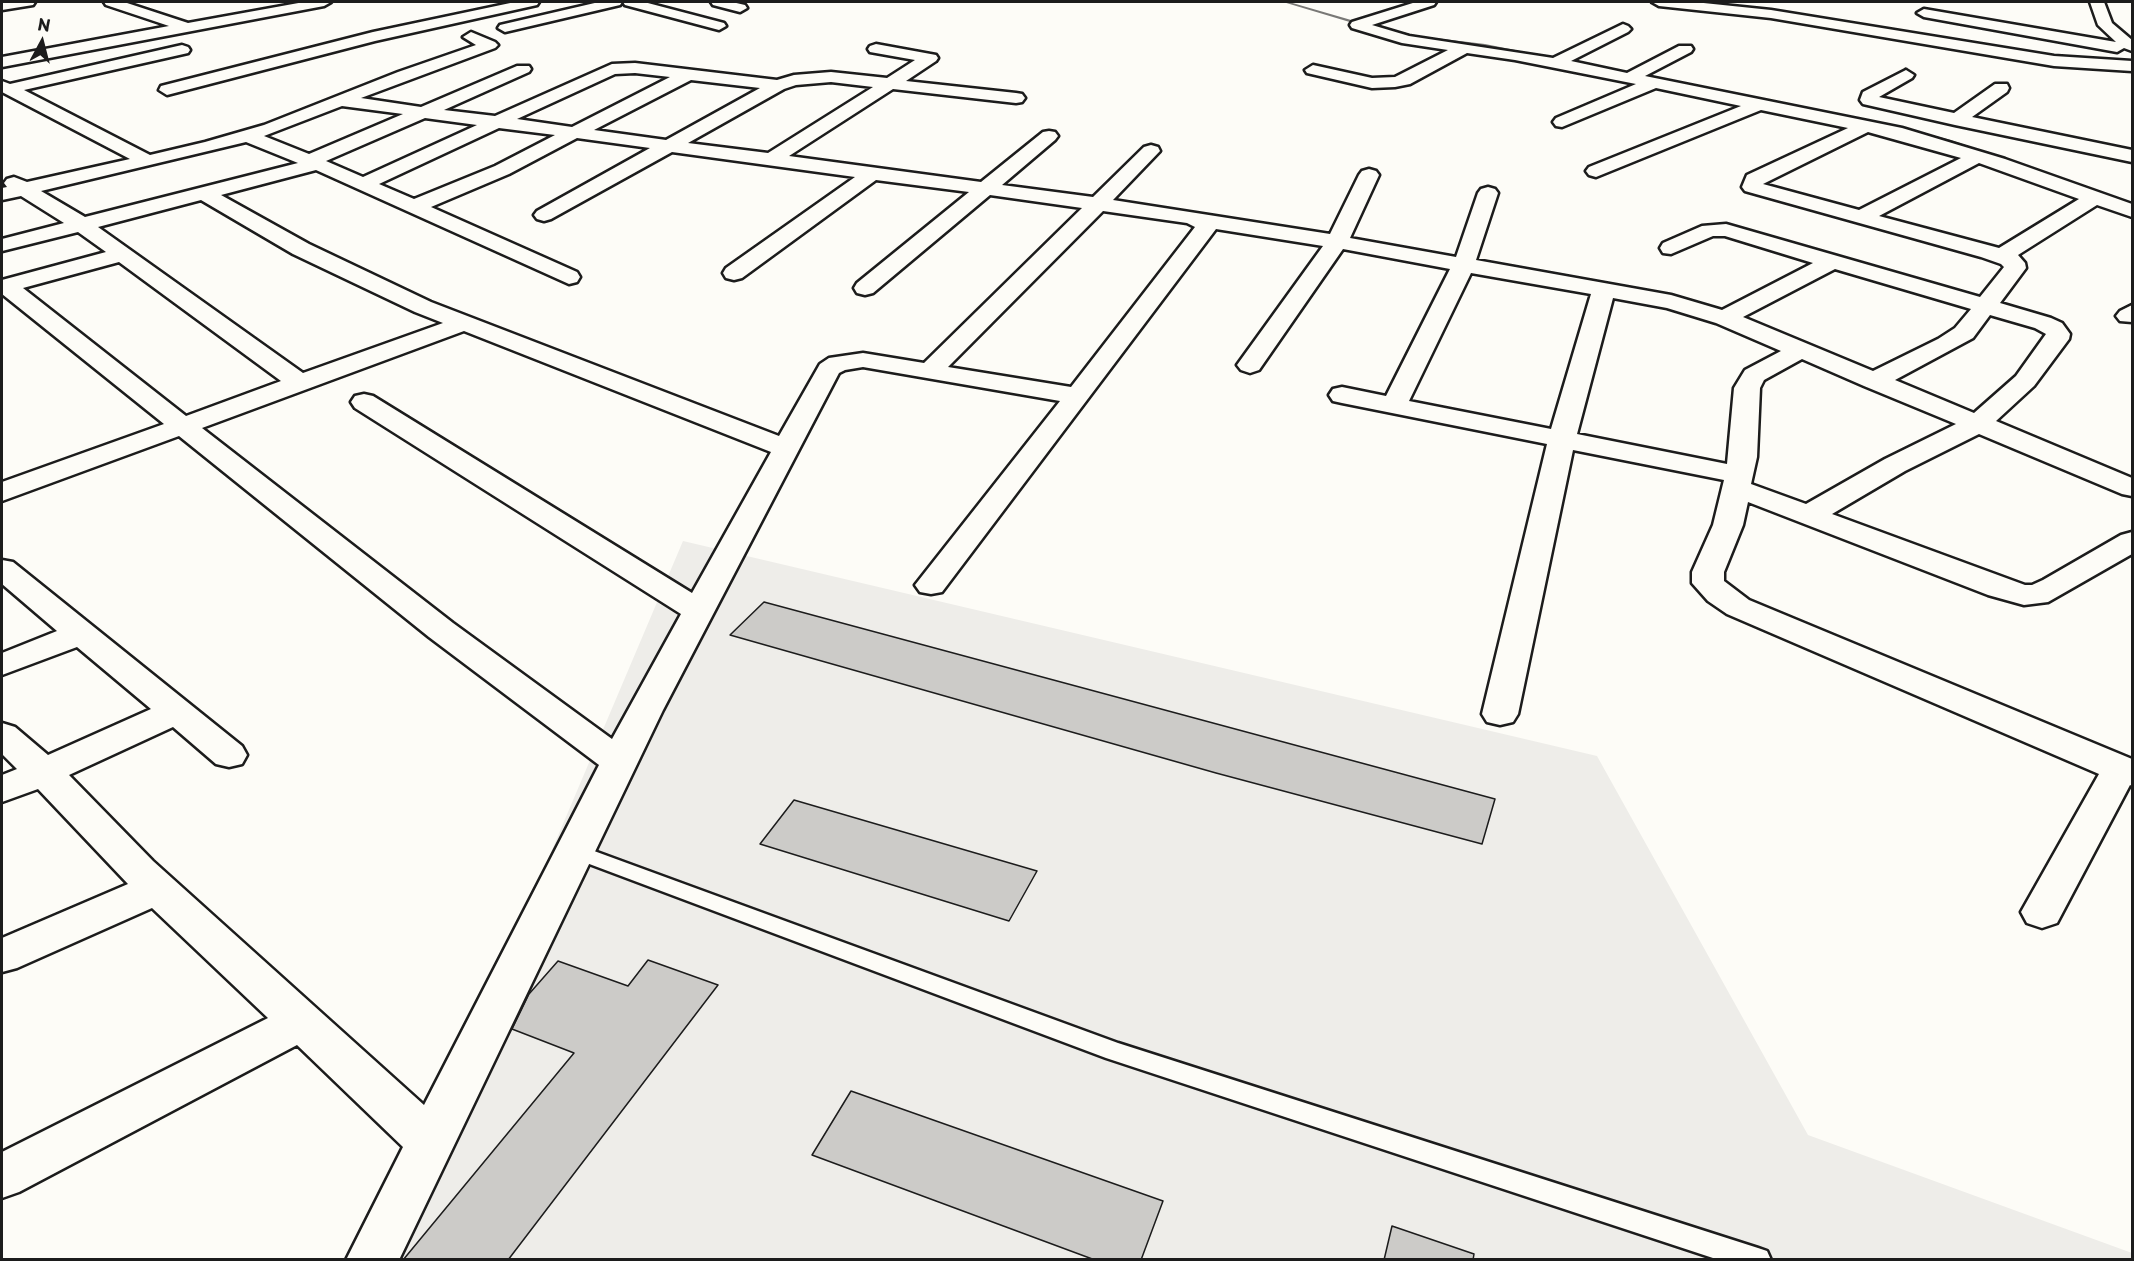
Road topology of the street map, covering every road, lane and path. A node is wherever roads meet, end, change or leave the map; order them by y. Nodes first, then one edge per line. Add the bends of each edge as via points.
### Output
1 (28, 2) edge
2 (111, 2) edge
3 (240, 2) edge
4 (324, 2) edge
5 (532, 2) edge
6 (615, 2) edge
7 (630, 2) edge
8 (718, 2) edge
9 (1429, 2) edge
10 (1659, 2) edge
11 (1950, 2) edge
12 (2, 6) edge
13 (740, 8) dead end
14 (2099, 8) edge
15 (277, 10) junction
16 (1914, 17) junction
17 (2122, 19) dead end
18 (305, 22) dead end
19 (719, 26) dead end
20 (187, 27) junction
21 (1623, 29) dead end
22 (351, 30) dead end
23 (1877, 33) junction
24 (373, 37) junction
25 (396, 44) dead end
26 (202, 45) dead end
27 (1466, 48) junction
28 (2133, 48) edge
29 (876, 49) dead end
30 (1686, 49) dead end
31 (2, 62) edge
32 (194, 63) dead end
33 (1555, 63) junction
34 (2133, 66) edge
35 (524, 69) dead end
36 (1313, 70) dead end
37 (160, 72) dead end
38 (689, 74) junction
39 (1906, 75) dead end
40 (1629, 78) junction
41 (892, 83) junction
42 (1654, 83) junction
43 (778, 85) junction
44 (2001, 88) dead end
45 (167, 90) dead end
46 (13, 95) edge
47 (57, 97) dead end
48 (1016, 98) dead end
49 (342, 101) junction
50 (1760, 104) junction
51 (427, 112) junction
52 (1954, 120) junction
53 (500, 122) junction
54 (1562, 122) dead end
55 (1866, 126) junction
56 (576, 132) junction
57 (247, 136) junction
58 (1049, 136) dead end
59 (669, 145) junction
60 (1150, 151) dead end
61 (2133, 156) edge
62 (1977, 157) junction
63 (772, 159) junction
64 (148, 161) junction
65 (314, 163) junction
66 (1596, 171) dead end
67 (873, 173) junction
68 (1369, 175) dead end
69 (2, 176) edge
70 (363, 184) junction
71 (983, 188) junction
72 (26, 189) junction
73 (203, 193) junction
74 (1488, 193) dead end
75 (2, 194) edge
76 (2094, 198) junction
77 (1098, 204) junction
78 (413, 207) junction
79 (2133, 211) edge
80 (544, 215) dead end
81 (1861, 217) junction
82 (1199, 220) junction
83 (81, 224) junction
84 (1336, 242) junction
85 (2, 245) edge
86 (1671, 248) dead end
87 (123, 254) junction
88 (2001, 256) junction
89 (1833, 261) junction
90 (1464, 264) junction
91 (734, 273) dead end
92 (569, 278) dead end
93 (4, 287) edge
94 (865, 288) dead end
95 (1604, 289) junction
96 (1986, 306) junction
97 (1724, 318) junction
98 (462, 324) junction
99 (1799, 351) junction
100 (1250, 365) dead end
101 (930, 371) junction
102 (1873, 381) junction
103 (300, 383) junction
104 (1342, 395) dead end
105 (1077, 396) junction
106 (364, 402) dead end
107 (1394, 405) junction
108 (1977, 424) junction
109 (183, 426) junction
110 (1562, 439) junction
111 (786, 448) junction
112 (1738, 481) junction
113 (2132, 486) edge
114 (2, 492) edge
115 (1809, 515) junction
116 (2133, 541) edge
117 (2, 569) edge
118 (931, 585) dead end
119 (698, 611) junction
120 (80, 634) junction
121 (2, 665) edge
122 (176, 712) junction
123 (1500, 714) dead end
124 (2, 735) edge
125 (229, 755) dead end
126 (620, 762) junction
127 (2127, 771) edge
128 (44, 772) junction
129 (2, 789) edge
130 (575, 851) junction
131 (158, 888) junction
132 (2042, 912) dead end
133 (2, 956) edge
134 (302, 1021) junction
135 (430, 1141) junction
136 (2, 1176) edge
137 (372, 1260) edge
138 (1758, 1260) edge

1 - 12 street
2 - 20 street
3 - 15 street
4 - 15 street
5 - 24 street
6 - 49 street via 466,38 490,45
7 - 19 street
8 - 13 street
9 - 27 street via 1357,26 1407,40
10 - 23 street via 1771,14
11 - 16 street
14 - 17 street
14 - 28 street via 2105,26
15 - 18 street via 316,19
15 - 20 street
16 - 23 street
16 - 28 street
20 - 31 street
21 - 33 street
22 - 24 street
23 - 34 street via 2054,61
24 - 25 street
24 - 45 street
26 - 46 street
27 - 33 street
27 - 36 street via 1395,82 1360,81
29 - 41 street via 930,58
30 - 40 street
32 - 37 street
33 - 40 street
35 - 51 street
38 - 43 street
38 - 53 street via 612,69
38 - 56 street
39 - 52 street via 1869,96 1869,100
40 - 42 street
41 - 43 street via 816,77
41 - 48 street
41 - 63 street
42 - 50 street
42 - 54 street
43 - 59 street
44 - 52 street
46 - 47 street
46 - 64 street
49 - 51 street
49 - 57 street
50 - 55 street
50 - 66 street
51 - 53 street
51 - 65 street
52 - 61 street
53 - 56 street
53 - 70 street
55 - 62 street
55 - 81 street via 1751,183 1758,189
56 - 59 street
56 - 78 street via 502,170
57 - 64 street
57 - 65 street
58 - 71 street
59 - 63 street
59 - 80 street
60 - 77 street
62 - 76 street
62 - 81 street
63 - 67 street
64 - 72 street
65 - 70 street
65 - 73 street
67 - 71 street
67 - 91 street
68 - 84 street
69 - 72 street
70 - 78 street
71 - 77 street
71 - 94 street
72 - 75 street
72 - 83 street
73 - 83 street
73 - 98 street via 301,249
74 - 90 street
76 - 79 street
76 - 88 street
77 - 82 street
77 - 101 street
78 - 92 street
81 - 88 street
82 - 84 street
82 - 105 street via 1206,225 1205,231
83 - 85 street
83 - 87 street
84 - 90 street
84 - 100 street
86 - 89 street via 1709,230 1726,230
87 - 93 street
87 - 103 street
88 - 96 street via 2015,267
89 - 96 street
89 - 97 street
90 - 95 street
90 - 107 street
93 - 109 street
95 - 97 street via 1671,302
95 - 110 street
96 - 102 street via 1956,339
96 - 108 street via 2043,323 2058,334 2025,381
97 - 99 street
98 - 103 street
98 - 111 street
99 - 102 street
99 - 112 street via 1754,375 1747,388
101 - 105 street
101 - 111 street via 864,360 838,363 829,369
102 - 108 street
103 - 109 street
104 - 107 street
105 - 118 street
106 - 119 street
107 - 110 street
108 - 113 street
108 - 115 street
109 - 114 street
109 - 126 street via 441,630
110 - 112 street
110 - 123 street
111 - 119 street
112 - 115 street
112 - 127 street via 1728,525 1708,572 1708,583 1719,594 1738,607
115 - 116 street via 2024,595 2037,595 2054,587
117 - 120 street
119 - 126 street
120 - 121 street
120 - 122 street
122 - 125 street
122 - 128 street
124 - 128 street
126 - 130 street
127 - 132 street
128 - 129 street
128 - 131 street
130 - 135 street
130 - 138 lane via 1114,1051
131 - 133 street
131 - 134 street
134 - 135 street
134 - 136 street
135 - 137 street

